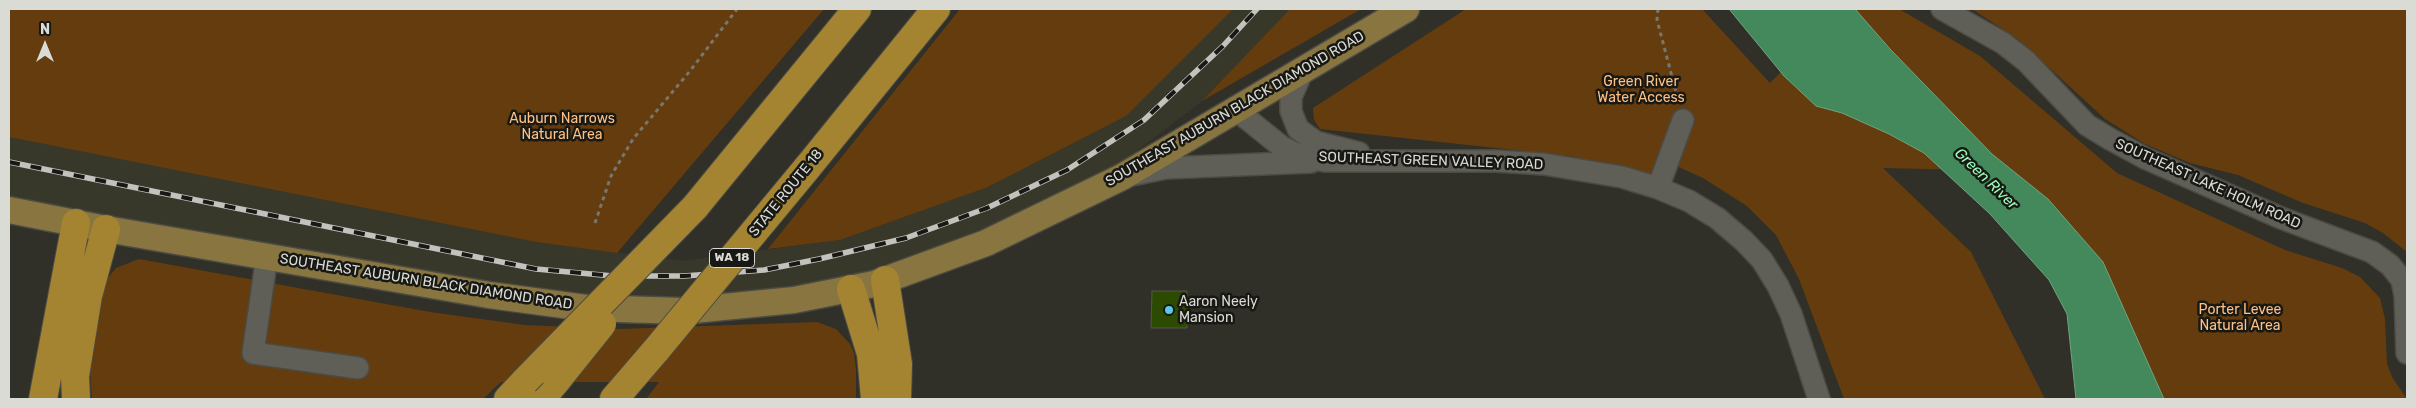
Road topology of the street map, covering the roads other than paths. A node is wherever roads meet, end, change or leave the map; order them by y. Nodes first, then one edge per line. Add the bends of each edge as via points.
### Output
1 (857, 9) edge
2 (936, 9) edge
3 (1406, 9) edge
4 (1942, 9) edge
5 (1303, 70) junction
6 (1236, 110) junction
7 (1684, 120) road end
8 (1325, 160) junction
9 (1416, 160) junction
10 (1122, 177) junction
11 (1658, 188) junction
12 (9, 210) edge
13 (76, 223) junction
14 (106, 229) junction
15 (267, 256) junction
16 (885, 280) junction
17 (851, 289) junction
18 (2407, 353) edge
19 (358, 368) dead end
20 (533, 390) edge
21 (622, 398) edge
22 (43, 399) edge
23 (76, 399) edge
24 (875, 399) edge
25 (897, 399) edge
26 (1819, 399) edge

1 - 20 highway, bridge via 726,171
2 - 21 highway, STATE ROUTE 18 / WA 18, bridge via 657,349
3 - 5 main road, SOUTHEAST AUBURN BLACK DIAMOND ROAD
4 - 18 street, SOUTHEAST LAKE HOLM ROAD via 2003,43 2026,61 2088,125 2110,140 2281,218 2372,252 2390,265 2402,280
5 - 6 main road, SOUTHEAST AUBURN BLACK DIAMOND ROAD
5 - 9 street via 1291,97 1291,111 1298,129 1316,142
6 - 8 street, SOUTHEAST GREEN VALLEY ROAD via 1282,147 1301,156
6 - 10 main road, SOUTHEAST AUBURN BLACK DIAMOND ROAD
7 - 11 street
8 - 9 street, SOUTHEAST GREEN VALLEY ROAD
8 - 10 street via 1166,168
9 - 11 street, SOUTHEAST GREEN VALLEY ROAD via 1544,164 1622,177
10 - 16 main road, SOUTHEAST AUBURN BLACK DIAMOND ROAD via 986,243
11 - 26 street, SOUTHEAST GREEN VALLEY ROAD via 1718,218 1762,260 1791,314
12 - 13 main road, SOUTHEAST AUBURN BLACK DIAMOND ROAD
13 - 14 main road, SOUTHEAST AUBURN BLACK DIAMOND ROAD
13 - 22 highway
14 - 15 main road, SOUTHEAST AUBURN BLACK DIAMOND ROAD
14 - 23 highway via 88,296 75,376
15 - 17 main road, SOUTHEAST AUBURN BLACK DIAMOND ROAD via 489,295 586,308 683,311 794,300
15 - 19 street via 253,354
16 - 17 main road, SOUTHEAST AUBURN BLACK DIAMOND ROAD
16 - 25 highway via 898,364
17 - 24 highway via 871,354

